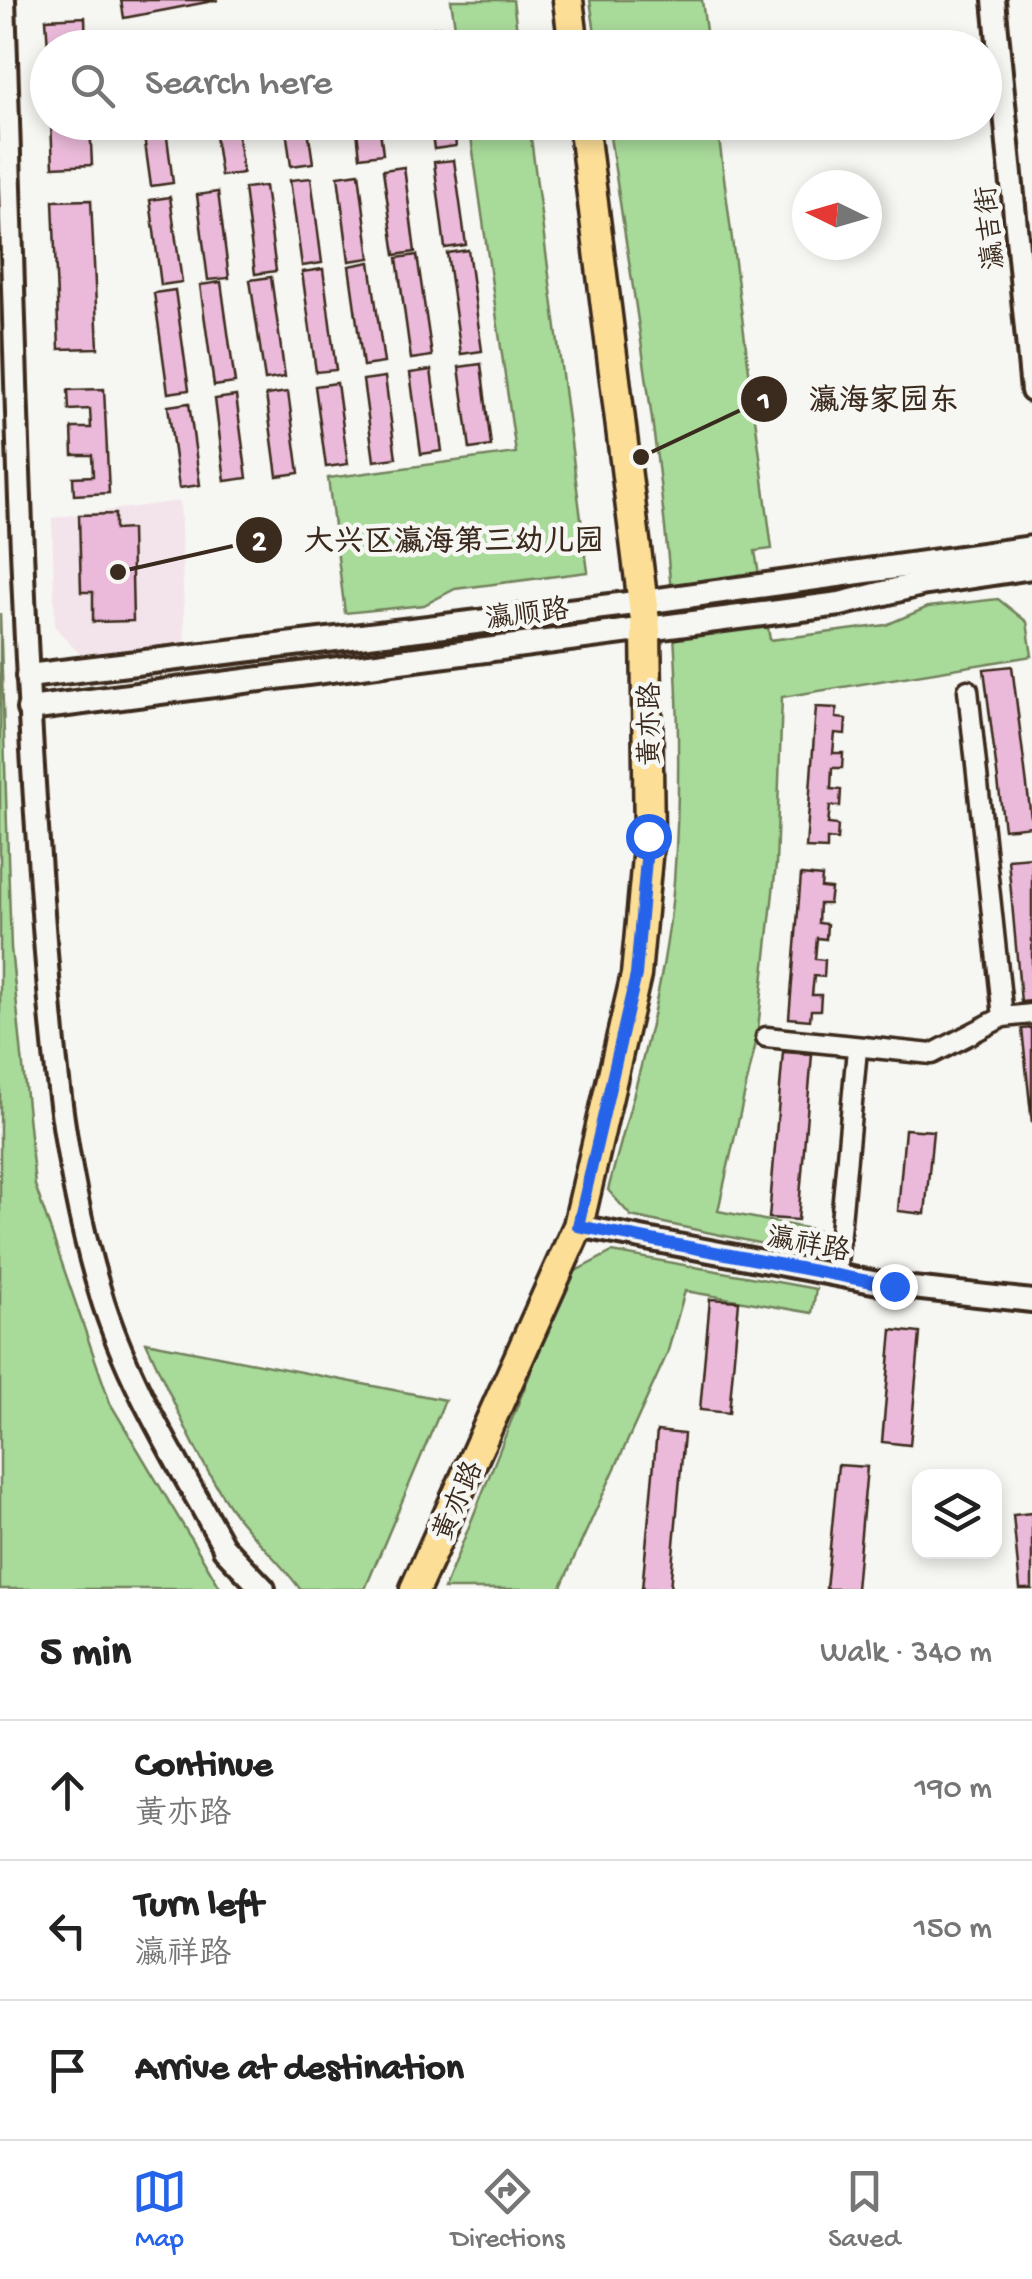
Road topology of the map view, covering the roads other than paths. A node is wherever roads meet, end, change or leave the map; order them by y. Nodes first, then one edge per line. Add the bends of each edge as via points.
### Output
1 (4, 0) edge
2 (568, 0) edge
3 (994, 0) edge
4 (572, 30) edge
5 (997, 30) edge
6 (1002, 82) edge
7 (586, 140) edge
8 (1032, 391) edge
9 (1032, 548) edge
10 (1032, 567) edge
11 (645, 615) junction
12 (28, 676) junction
13 (968, 690) dead end
14 (29, 709) junction
15 (1032, 1014) edge
16 (1004, 1017) junction
17 (766, 1037) dead end
18 (857, 1049) junction
19 (578, 1226) junction
20 (836, 1275) junction
21 (1032, 1301) edge
22 (225, 1549) junction
23 (416, 1588) edge
24 (248, 1589) edge
25 (262, 1589) edge

1 - 12 street
2 - 4 main road
3 - 5 street, 瀛吉街
6 - 8 street, 瀛吉街
7 - 11 main road, 黄亦路
9 - 11 main road, 瀛顺路
10 - 11 main road, 瀛顺路 via 840,604
11 - 12 main road, 瀛顺路
11 - 14 main road, 瀛顺路
11 - 19 main road, 黄亦路 via 648,836 636,975
12 - 14 street
13 - 16 street
14 - 22 street via 68,1170 101,1295 138,1388
15 - 16 street
16 - 18 street via 932,1054
17 - 18 street
18 - 20 street
19 - 20 street, 瀛祥路
19 - 23 main road, 黄亦路
20 - 21 street, 瀛祥路
22 - 24 main road
22 - 25 main road

